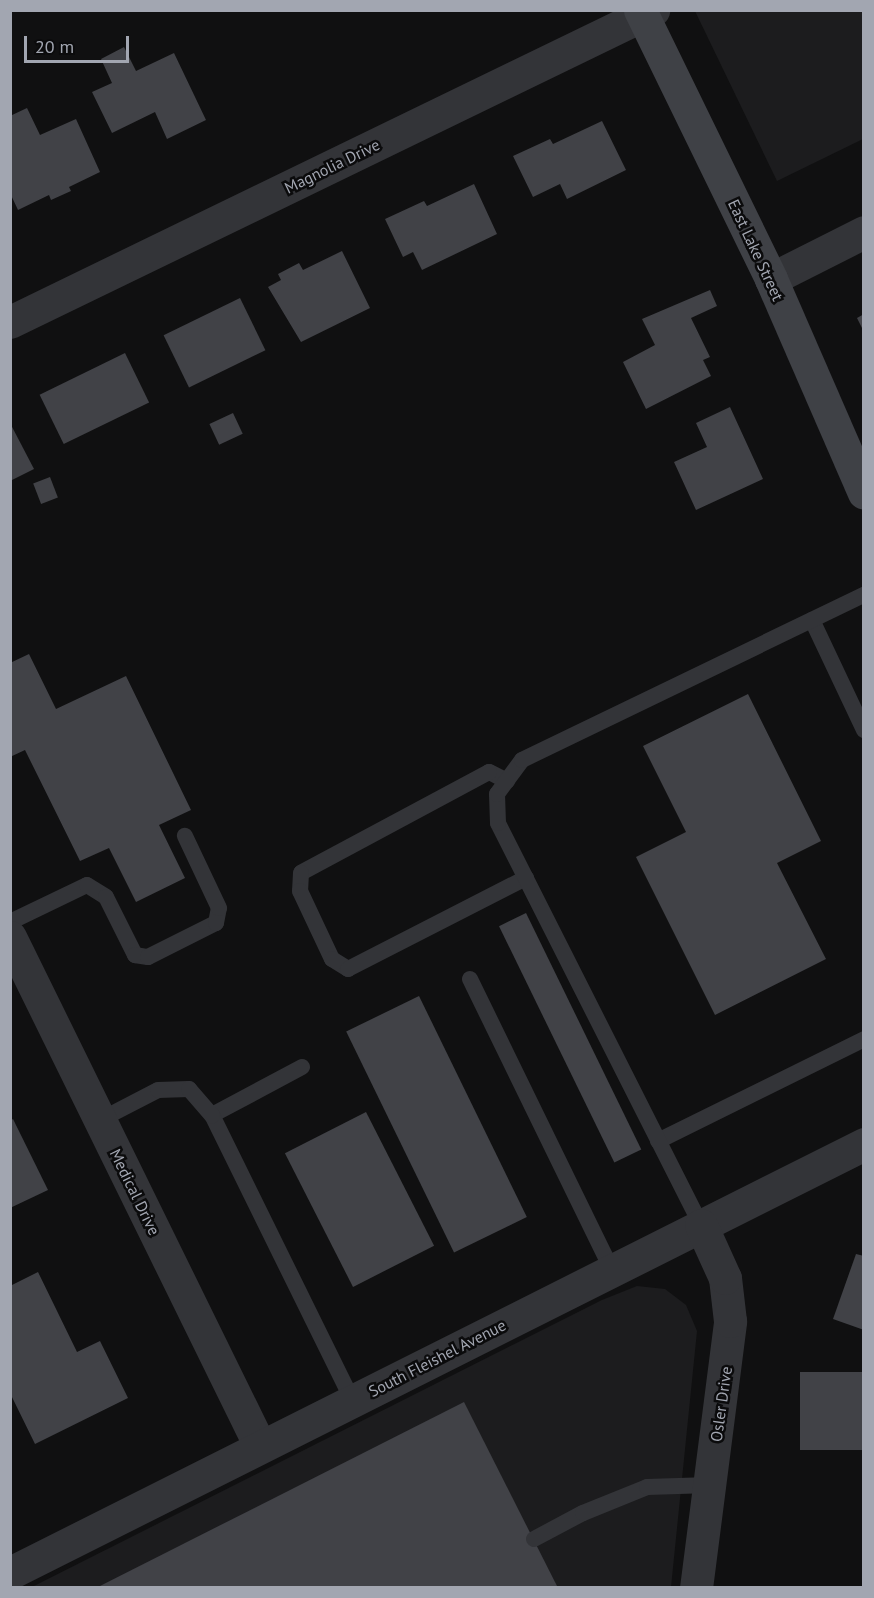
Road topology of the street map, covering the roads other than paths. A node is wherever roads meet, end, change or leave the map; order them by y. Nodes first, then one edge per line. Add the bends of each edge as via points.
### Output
1 (646, 12) edge
2 (864, 232) edge
3 (771, 279) junction
4 (10, 322) edge
5 (864, 494) edge
6 (864, 595) edge
7 (812, 620) junction
8 (864, 730) edge
9 (507, 781) junction
10 (185, 836) dead end
11 (526, 878) junction
12 (10, 922) edge
13 (10, 937) edge
14 (470, 979) dead end
15 (864, 1039) edge
16 (302, 1067) dead end
17 (212, 1115) junction
18 (100, 1120) junction
19 (658, 1141) junction
20 (864, 1144) edge
21 (701, 1226) junction
22 (612, 1270) junction
23 (352, 1400) junction
24 (260, 1446) junction
25 (710, 1485) junction
26 (534, 1539) dead end
27 (10, 1573) edge
28 (696, 1587) edge

1 - 3 street, East Lake Street
1 - 4 street, Magnolia Drive
2 - 3 street
3 - 5 street, East Lake Street
6 - 7 lane
7 - 8 lane
7 - 9 lane via 522,760
9 - 11 lane via 497,794 498,823
9 - 11 lane via 489,772 301,873 300,891 332,959 348,969
10 - 12 lane via 219,908 216,923 148,957 135,955 106,897 87,885
11 - 19 lane
13 - 18 street, Medical Drive
14 - 22 lane
15 - 19 lane
16 - 17 lane
17 - 18 lane via 189,1089 158,1090
17 - 23 lane
18 - 24 street, Medical Drive
19 - 21 lane
20 - 21 street, South Fleishel Avenue
21 - 22 street, South Fleishel Avenue
21 - 25 street, Osler Drive via 725,1278 730,1321
22 - 23 street, South Fleishel Avenue
23 - 24 street, South Fleishel Avenue
24 - 27 street, South Fleishel Avenue
25 - 26 lane via 647,1487 583,1513
25 - 28 street, Osler Drive

